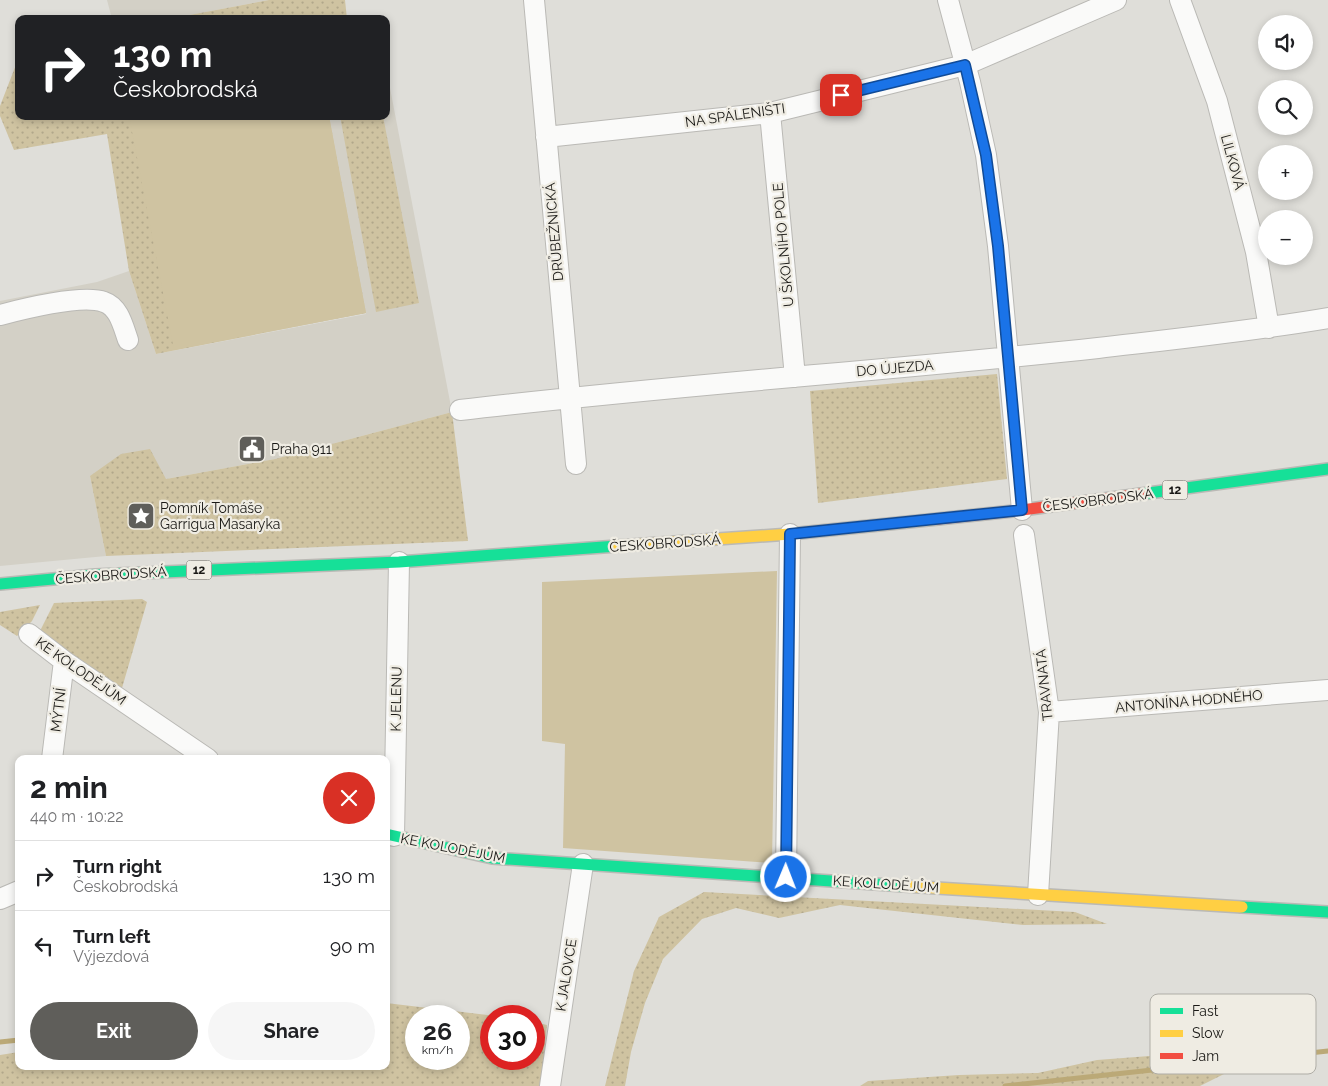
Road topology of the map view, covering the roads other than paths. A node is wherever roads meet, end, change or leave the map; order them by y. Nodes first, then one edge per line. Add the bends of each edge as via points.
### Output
1 (534, 0) edge
2 (948, 0) edge
3 (1116, 0) edge
4 (1180, 0) edge
5 (965, 65) junction
6 (770, 113) junction
7 (546, 137) junction
8 (0, 315) edge
9 (1328, 318) edge
10 (1270, 328) junction
11 (128, 340) dead end
12 (1007, 358) junction
13 (795, 377) junction
14 (570, 398) junction
15 (460, 410) dead end
16 (576, 464) dead end
17 (1328, 469) edge
18 (1022, 510) junction
19 (790, 534) junction
20 (1024, 536) dead end
21 (398, 562) junction
22 (0, 584) edge
23 (28, 634) dead end
24 (64, 661) junction
25 (1328, 690) edge
26 (1049, 712) junction
27 (52, 755) edge
28 (202, 755) edge
29 (390, 835) edge
30 (583, 864) junction
31 (786, 877) junction
32 (15, 893) edge
33 (1038, 895) junction
34 (0, 899) edge
35 (1328, 912) edge
36 (550, 1086) edge

1 - 7 street, DRŮBEŽNICKÁ
2 - 5 street
3 - 5 street, NA SPÁLENIŠTI
4 - 10 street, LILKOVÁ via 1217,101 1256,252
5 - 6 street, NA SPÁLENIŠTI
5 - 12 street via 986,155 998,246
6 - 7 street, NA SPÁLENIŠTI
6 - 13 street, U ŠKOLNÍHO POLE
7 - 14 street, DRŮBEŽNICKÁ
8 - 11 street via 88,299 105,302 120,317
9 - 10 street, DO ÚJEZDA
10 - 12 street, DO ÚJEZDA
12 - 13 street, DO ÚJEZDA
12 - 18 street
13 - 14 street, DO ÚJEZDA
14 - 15 street, DO ÚJEZDA
14 - 16 street, DRŮBEŽNICKÁ
17 - 18 main road, ČESKOBRODSKÁ / 12
18 - 19 main road, ČESKOBRODSKÁ / 12
19 - 21 main road, ČESKOBRODSKÁ / 12
19 - 31 street
20 - 26 street, TRAVNATÁ
21 - 22 main road, ČESKOBRODSKÁ / 12 via 94,575
21 - 29 street, K JELENU
23 - 24 street, KE KOLODĚJŮM
24 - 27 street, MÝTNÍ
24 - 28 street, KE KOLODĚJŮM
25 - 26 street, ANTONÍNA HODNÉHO
26 - 33 street, TRAVNATÁ
29 - 30 main road, KE KOLODĚJŮM via 492,858
30 - 31 main road, KE KOLODĚJŮM
30 - 36 street, K JALOVCE
31 - 33 main road, KE KOLODĚJŮM
32 - 34 street
33 - 35 main road, KE KOLODĚJŮM

